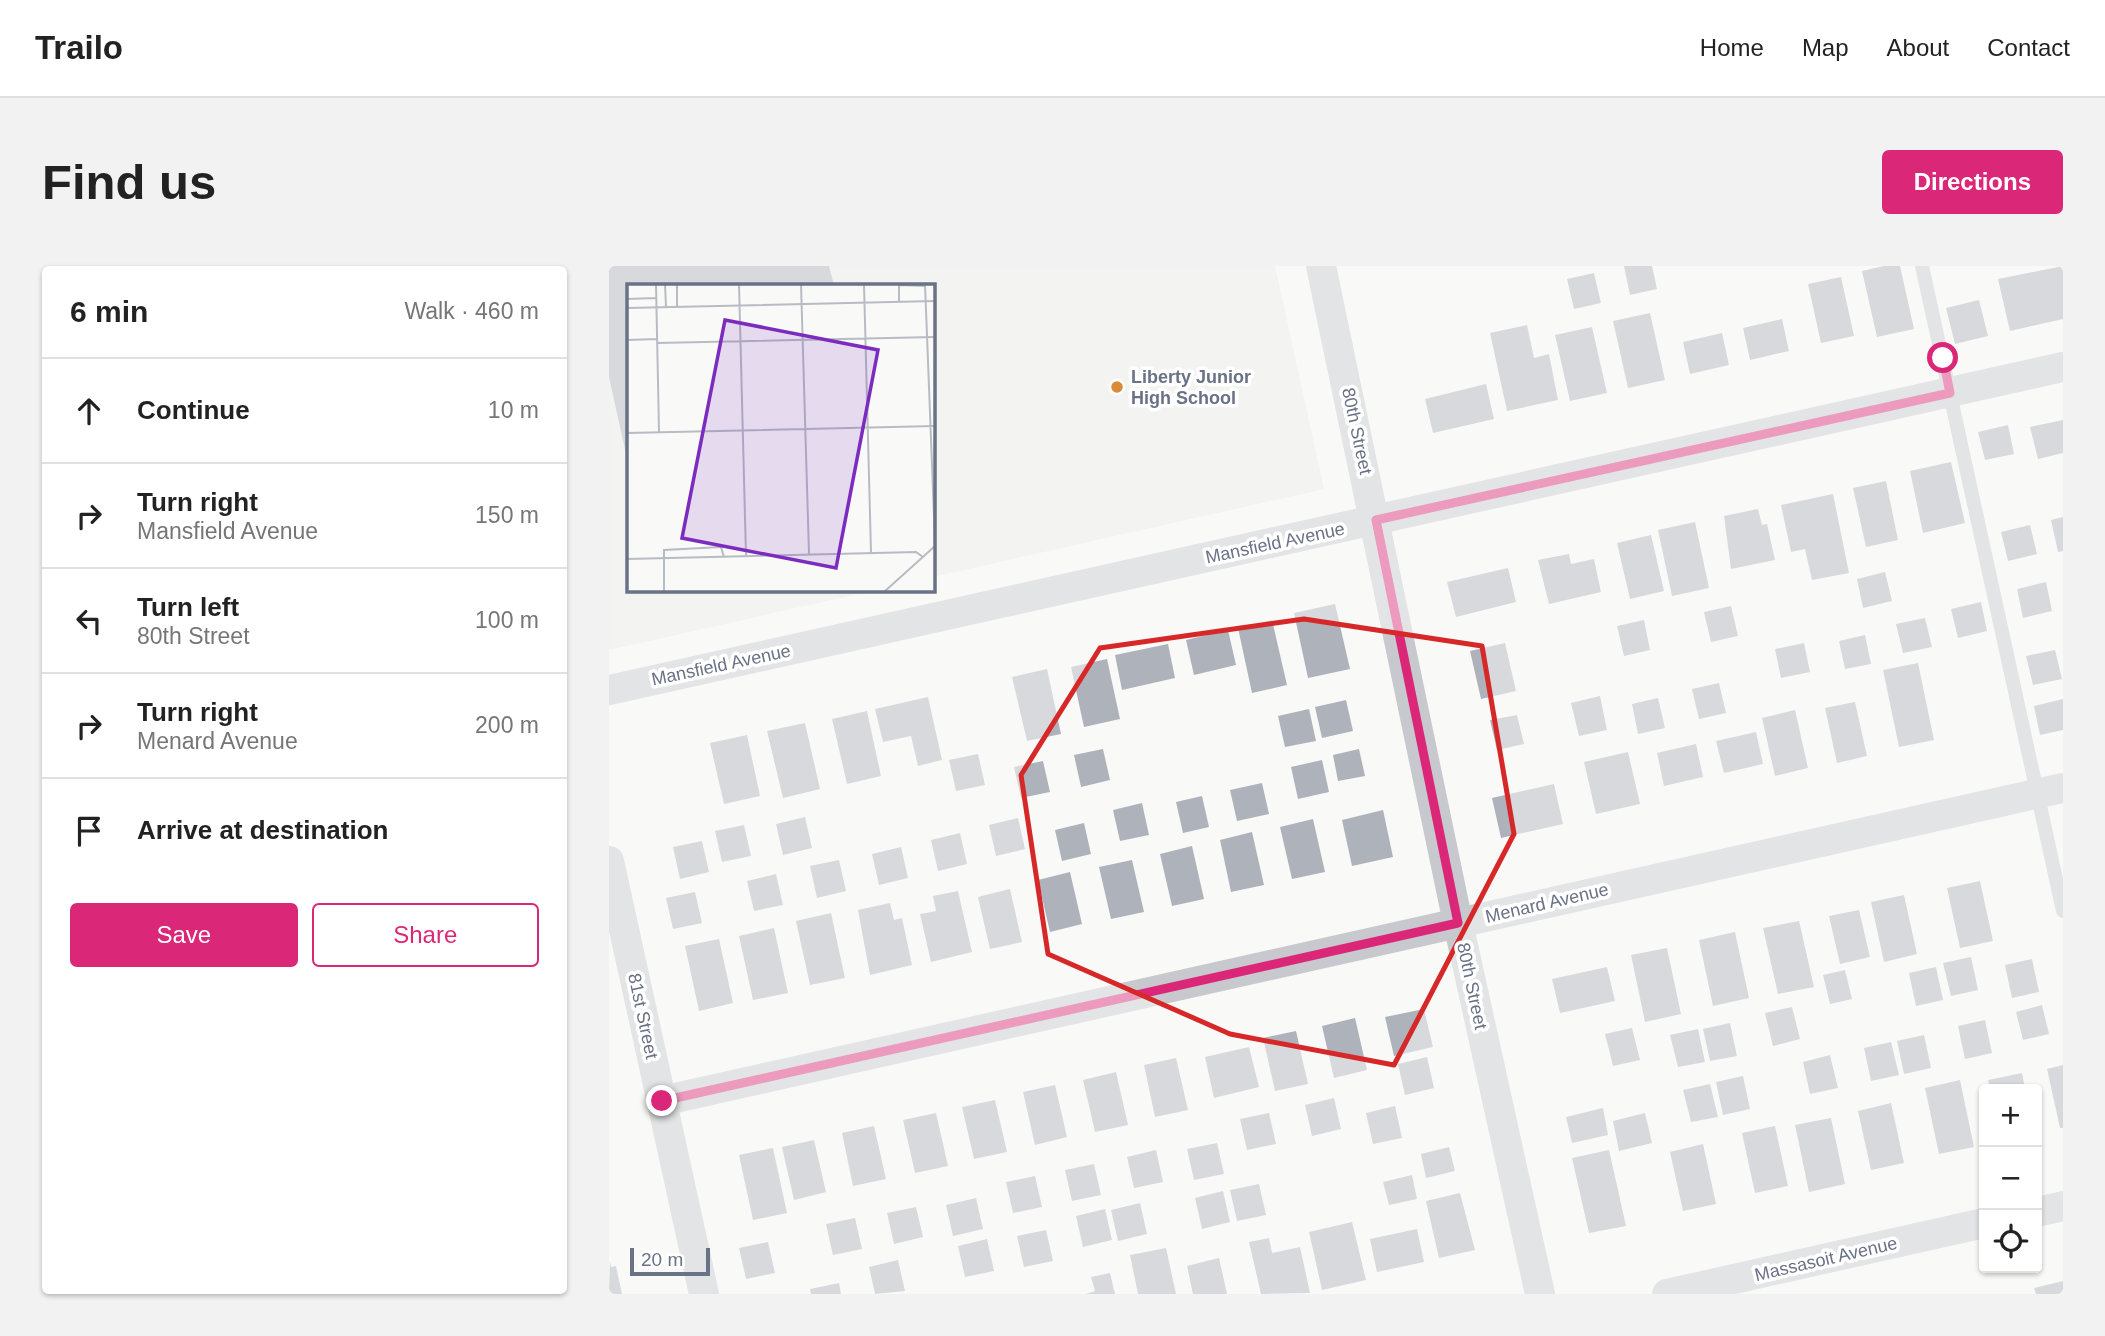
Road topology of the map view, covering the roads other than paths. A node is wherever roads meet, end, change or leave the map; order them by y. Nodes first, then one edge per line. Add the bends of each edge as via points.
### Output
1 (1321, 266) edge
2 (1922, 266) edge
3 (2063, 368) edge
4 (1950, 393) junction
5 (1376, 520) junction
6 (609, 690) edge
7 (2050, 791) edge
8 (609, 861) edge
9 (2063, 911) edge
10 (1458, 923) junction
11 (662, 1101) junction
12 (2063, 1206) edge
13 (2042, 1211) edge
14 (1979, 1224) edge
15 (704, 1294) edge
16 (1540, 1294) edge
17 (1667, 1294) edge

1 - 5 street, 80th Street
2 - 4 lane
3 - 4 street, Mansfield Avenue
4 - 5 street, Mansfield Avenue
4 - 7 lane
5 - 6 street, Mansfield Avenue
5 - 10 street, 80th Street
7 - 9 lane
7 - 10 street, Menard Avenue
8 - 11 street, 81st Street
10 - 11 street, Menard Avenue
10 - 16 street, 80th Street
11 - 15 street, 81st Street
12 - 13 street
14 - 17 street, Massasoit Avenue

